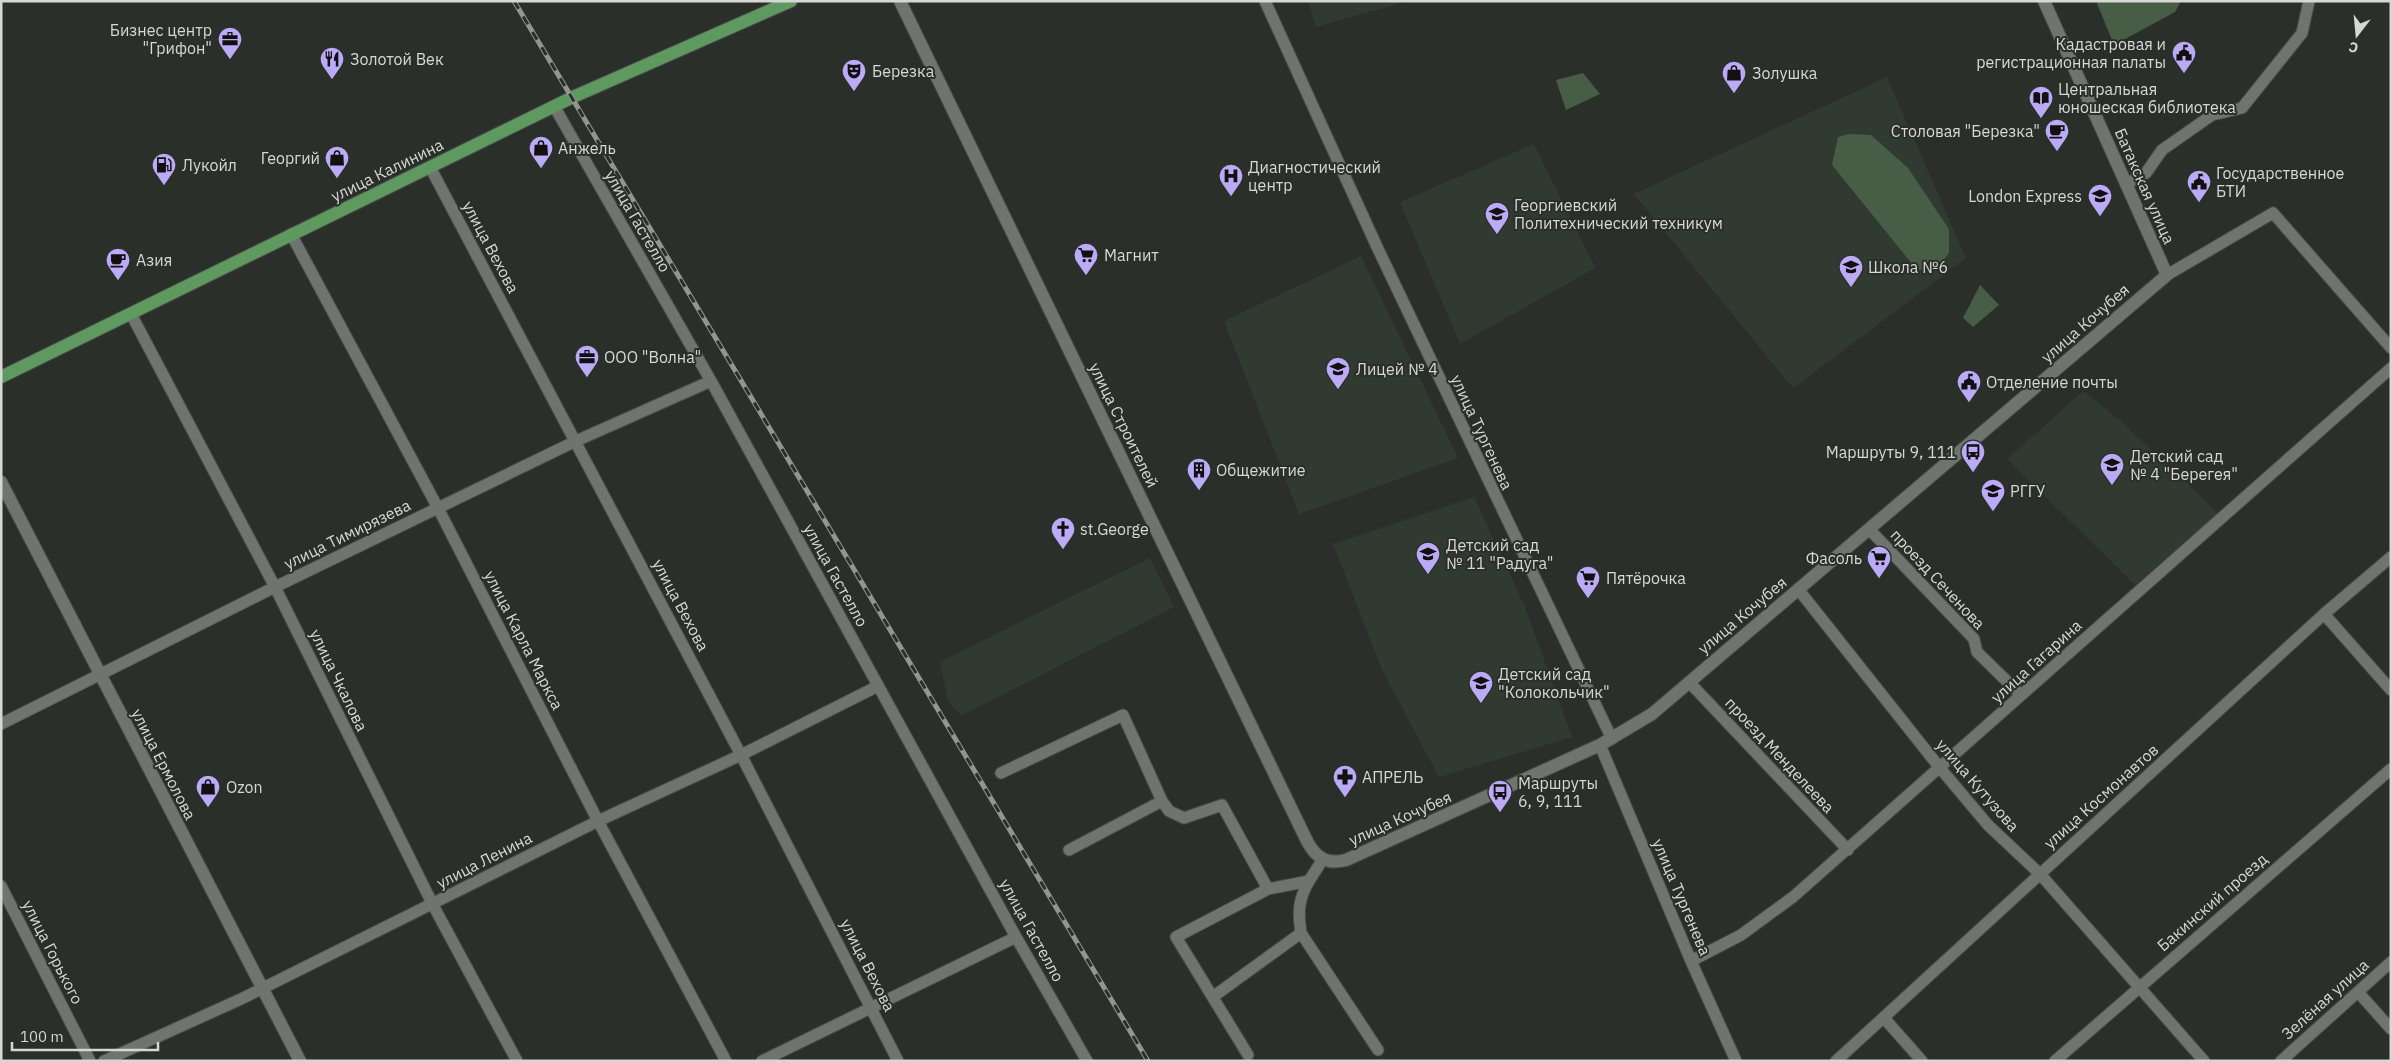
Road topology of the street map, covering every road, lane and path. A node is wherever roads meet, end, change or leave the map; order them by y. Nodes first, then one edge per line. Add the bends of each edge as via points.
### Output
1 (791, 1) edge
2 (900, 1) edge
3 (1265, 1) edge
4 (2044, 1) edge
5 (2309, 1) edge
6 (554, 106) junction
7 (430, 167) junction
8 (2126, 184) junction
9 (291, 234) junction
10 (2166, 275) junction
11 (131, 314) junction
12 (2391, 348) edge
13 (2391, 368) edge
14 (1, 377) edge
15 (711, 381) junction
16 (576, 441) junction
17 (1, 482) edge
18 (438, 508) junction
19 (1869, 529) junction
20 (2391, 557) edge
21 (275, 587) junction
22 (1798, 589) junction
23 (2324, 614) junction
24 (100, 676) junction
25 (1689, 682) junction
26 (878, 686) junction
27 (2391, 690) edge
28 (2021, 695) junction
29 (1, 724) edge
30 (1612, 739) junction
31 (1600, 745) junction
32 (741, 755) junction
33 (1940, 768) junction
34 (2391, 768) edge
35 (1001, 773) dead end
36 (1162, 801) junction
37 (598, 821) junction
38 (1069, 850) dead end
39 (1848, 850) junction
40 (1323, 859) junction
41 (2040, 874) junction
42 (1309, 881) junction
43 (1, 886) edge
44 (1268, 889) junction
45 (433, 905) junction
46 (1301, 933) junction
47 (1016, 937) junction
48 (1691, 961) junction
49 (2391, 962) edge
50 (2138, 987) junction
51 (262, 988) junction
52 (2358, 992) junction
53 (1214, 996) junction
54 (872, 1009) junction
55 (1884, 1018) junction
56 (2391, 1028) edge
57 (1378, 1050) dead end
58 (1248, 1055) dead end
59 (90, 1061) edge
60 (104, 1061) edge
61 (300, 1061) edge
62 (517, 1061) edge
63 (726, 1061) edge
64 (762, 1061) edge
65 (898, 1061) edge
66 (1087, 1061) edge
67 (1736, 1061) edge
68 (1836, 1061) edge
69 (1922, 1061) edge
70 (2055, 1061) edge
71 (2204, 1061) edge
72 (2281, 1061) edge

1 - 6 main road, улица Калинина
2 - 40 main road, улица Строителей via 1307,841 1313,852
3 - 30 street, улица Тургенева via 1378,249
4 - 8 main road, Батакская улица
5 - 8 street via 2302,33 2242,108 2212,115 2162,150 2146,173
6 - 7 main road, улица Калинина
6 - 15 street, улица Гастелло
7 - 9 main road, улица Калинина
7 - 16 street, улица Вехова
8 - 10 main road, Батакская улица
9 - 11 main road, улица Калинина
9 - 18 street, улица Карла Маркса
10 - 12 street, улица Кочубея via 2273,213
10 - 19 main road, улица Кочубея
11 - 14 main road, улица Калинина
11 - 21 street, улица Чкалова
13 - 28 street, улица Гагарина
15 - 16 street, улица Тимирязева
15 - 26 street, улица Гастелло
16 - 18 street, улица Тимирязева
16 - 32 street, улица Вехова
17 - 24 main road, улица Ермолова
18 - 21 street, улица Тимирязева
18 - 37 street, улица Карла Маркса
19 - 22 main road, улица Кочубея
19 - 28 street, проезд Сеченова via 1974,639 1977,652
20 - 23 street, улица Космонавтов
21 - 24 street, улица Тимирязева
21 - 45 street, улица Чкалова
22 - 25 main road, улица Кочубея
22 - 33 street, улица Кутузова
23 - 27 street
23 - 41 street, улица Космонавтов
24 - 29 street, улица Тимирязева
24 - 51 main road, улица Ермолова
25 - 30 main road, улица Кочубея via 1652,714
25 - 39 street, проезд Менделеева
26 - 32 street, улица Ленина
26 - 47 street, улица Гастелло
28 - 33 street, улица Гагарина
30 - 31 main road, улица Кочубея
31 - 40 main road, улица Кочубея via 1346,860 1335,863
31 - 48 street, улица Тургенева
32 - 37 street, улица Ленина
32 - 54 street, улица Вехова
33 - 39 street, улица Гагарина
33 - 41 street, улица Кутузова via 1988,825
34 - 50 street, Бакинский проезд
35 - 36 street via 1123,715
36 - 38 street
36 - 44 street via 1169,811 1184,818 1222,805
37 - 45 street, улица Ленина
37 - 63 street, улица Карла Маркса
39 - 48 street, улица Гагарина via 1794,897 1741,935
40 - 42 street
41 - 50 street, улица Кутузова
41 - 55 street, улица Космонавтов
42 - 44 street
42 - 46 street via 1301,895 1298,913
43 - 59 street, улица Горького
44 - 53 street via 1176,937
45 - 51 street, улица Ленина
45 - 62 street, улица Чкалова
46 - 53 street
46 - 57 street
47 - 54 street
47 - 66 street, улица Гастелло
48 - 67 street, улица Тургенева
49 - 52 street, Зелёная улица
50 - 70 street, Бакинский проезд
50 - 71 street, улица Кутузова
51 - 60 street, улица Ленина
51 - 61 main road, улица Ермолова
52 - 56 street
52 - 72 street, Зелёная улица
53 - 58 street
54 - 64 street
54 - 65 street, улица Вехова
55 - 68 street, улица Космонавтов
55 - 69 street

